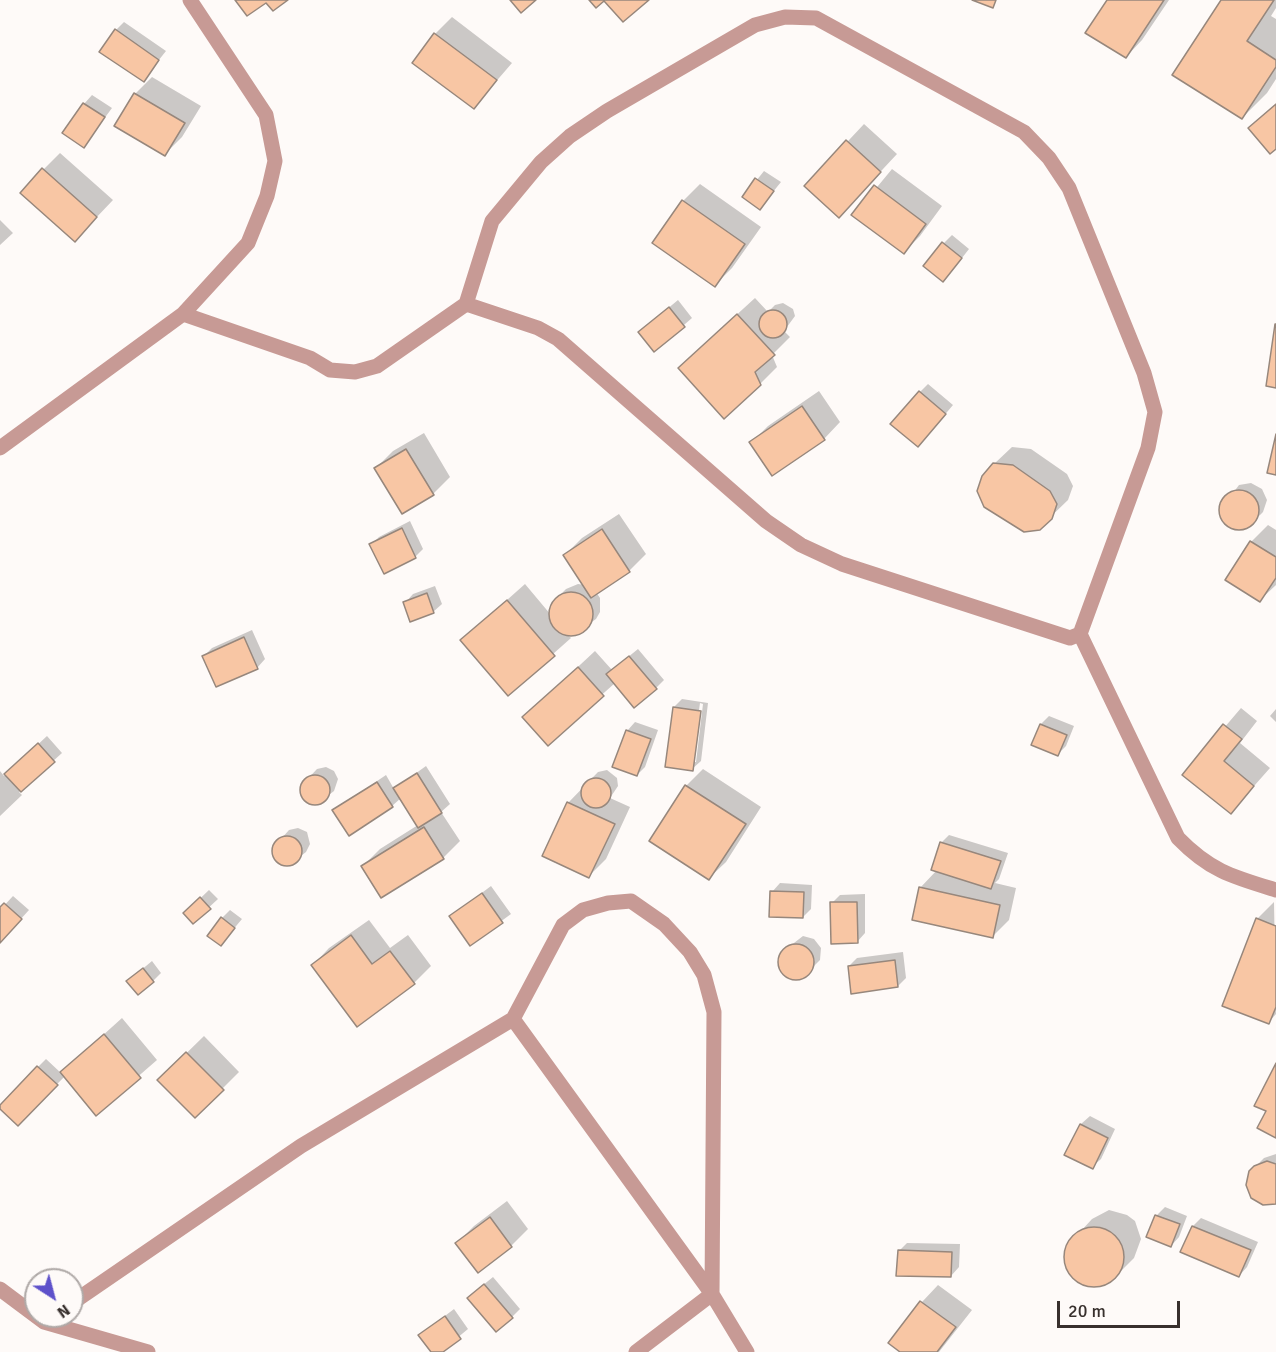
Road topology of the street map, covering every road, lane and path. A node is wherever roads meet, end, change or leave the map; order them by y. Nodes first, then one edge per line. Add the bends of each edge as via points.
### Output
1 (190, 0) edge
2 (466, 304) junction
3 (183, 314) junction
4 (0, 448) edge
5 (1080, 634) junction
6 (1276, 891) edge
7 (513, 1019) junction
8 (0, 1288) edge
9 (712, 1294) junction
10 (84, 1295) edge
11 (24, 1304) edge
12 (75, 1328) edge
13 (148, 1352) edge
14 (636, 1352) edge
15 (747, 1352) edge

1 - 3 street via 266,115 275,161 267,196 248,243
2 - 3 street via 377,366 355,372 330,370 310,358
2 - 5 street via 538,328 558,339 766,521 801,545 842,564 1070,639
2 - 5 street via 492,221 541,162 570,136 755,25 785,17 816,18 1024,132 1049,158 1069,189 1144,373 1155,412 1148,448
3 - 4 street
5 - 6 street via 1178,838 1200,860 1236,878
7 - 9 street
7 - 9 street via 552,942 563,925 583,910 631,901 664,924 690,952 704,975 714,1012
7 - 10 street via 301,1146
8 - 11 street
9 - 14 street
9 - 15 street
12 - 13 street

